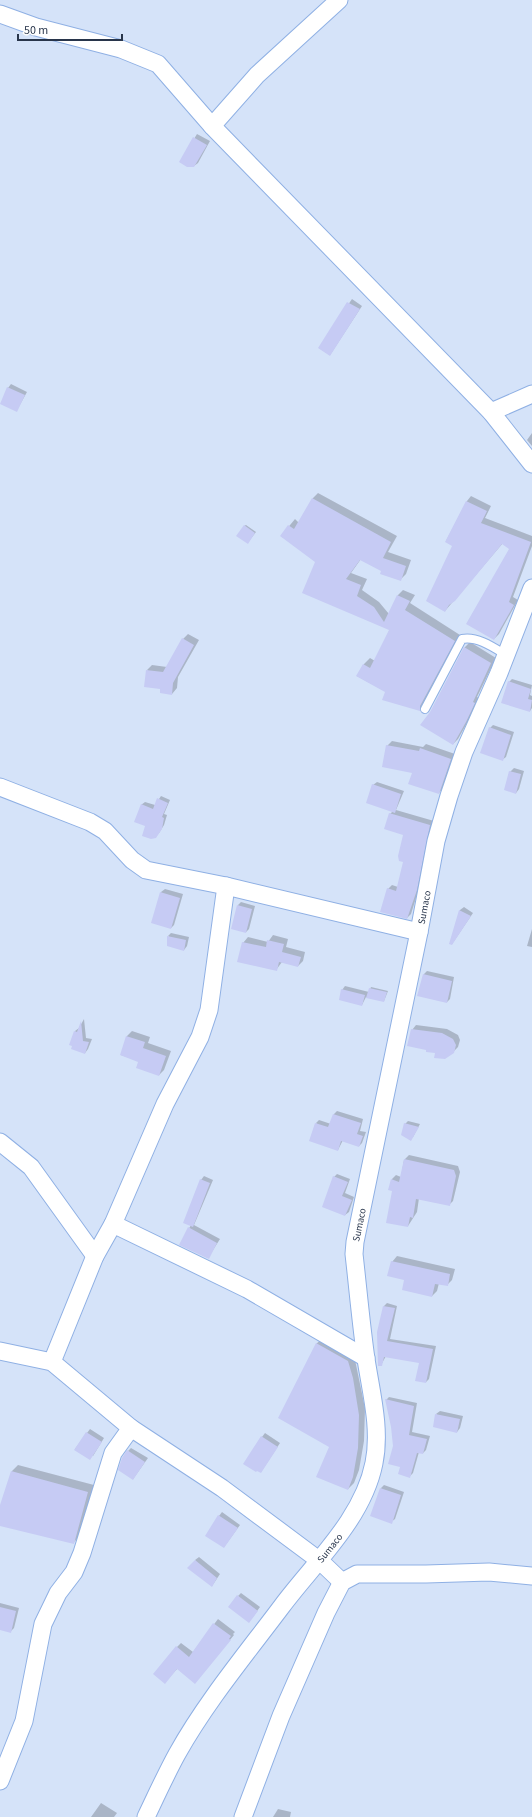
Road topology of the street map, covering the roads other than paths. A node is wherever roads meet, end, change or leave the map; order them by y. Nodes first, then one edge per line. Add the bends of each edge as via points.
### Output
1 (339, 0) edge
2 (0, 14) edge
3 (212, 126) junction
4 (532, 394) edge
5 (491, 412) junction
6 (532, 464) edge
7 (532, 588) edge
8 (506, 655) junction
9 (425, 709) dead end
10 (0, 787) edge
11 (226, 886) junction
12 (419, 932) junction
13 (0, 1142) edge
14 (113, 1224) junction
15 (95, 1256) junction
16 (0, 1351) edge
17 (366, 1358) junction
18 (52, 1362) junction
19 (131, 1428) junction
20 (320, 1561) junction
21 (532, 1576) edge
22 (342, 1582) junction
23 (0, 1781) edge
24 (146, 1817) edge
25 (243, 1817) edge

1 - 3 street via 257,75
2 - 3 street via 36,27 121,49 158,64
3 - 5 street
4 - 5 street
5 - 6 street
7 - 8 street, Sumaco
8 - 9 lane via 488,644 470,638 462,640
8 - 12 street, Sumaco via 464,752 449,796 436,841
10 - 11 street via 90,822 105,831 132,860 146,870
11 - 12 street
11 - 14 street via 210,1010 200,1037 164,1104
12 - 17 street, Sumaco via 355,1242 354,1254
13 - 15 street via 32,1167
14 - 15 street
14 - 17 street via 247,1289
15 - 18 street
16 - 18 street
17 - 20 street, Sumaco via 376,1439 374,1463 366,1488 354,1512
18 - 19 street
19 - 20 street via 222,1488
19 - 23 street via 113,1453 74,1572 58,1593 43,1624 24,1721
20 - 22 street
20 - 24 street, Sumaco via 287,1600 202,1714 177,1754
21 - 22 street via 489,1572 357,1574
22 - 25 street via 281,1716

